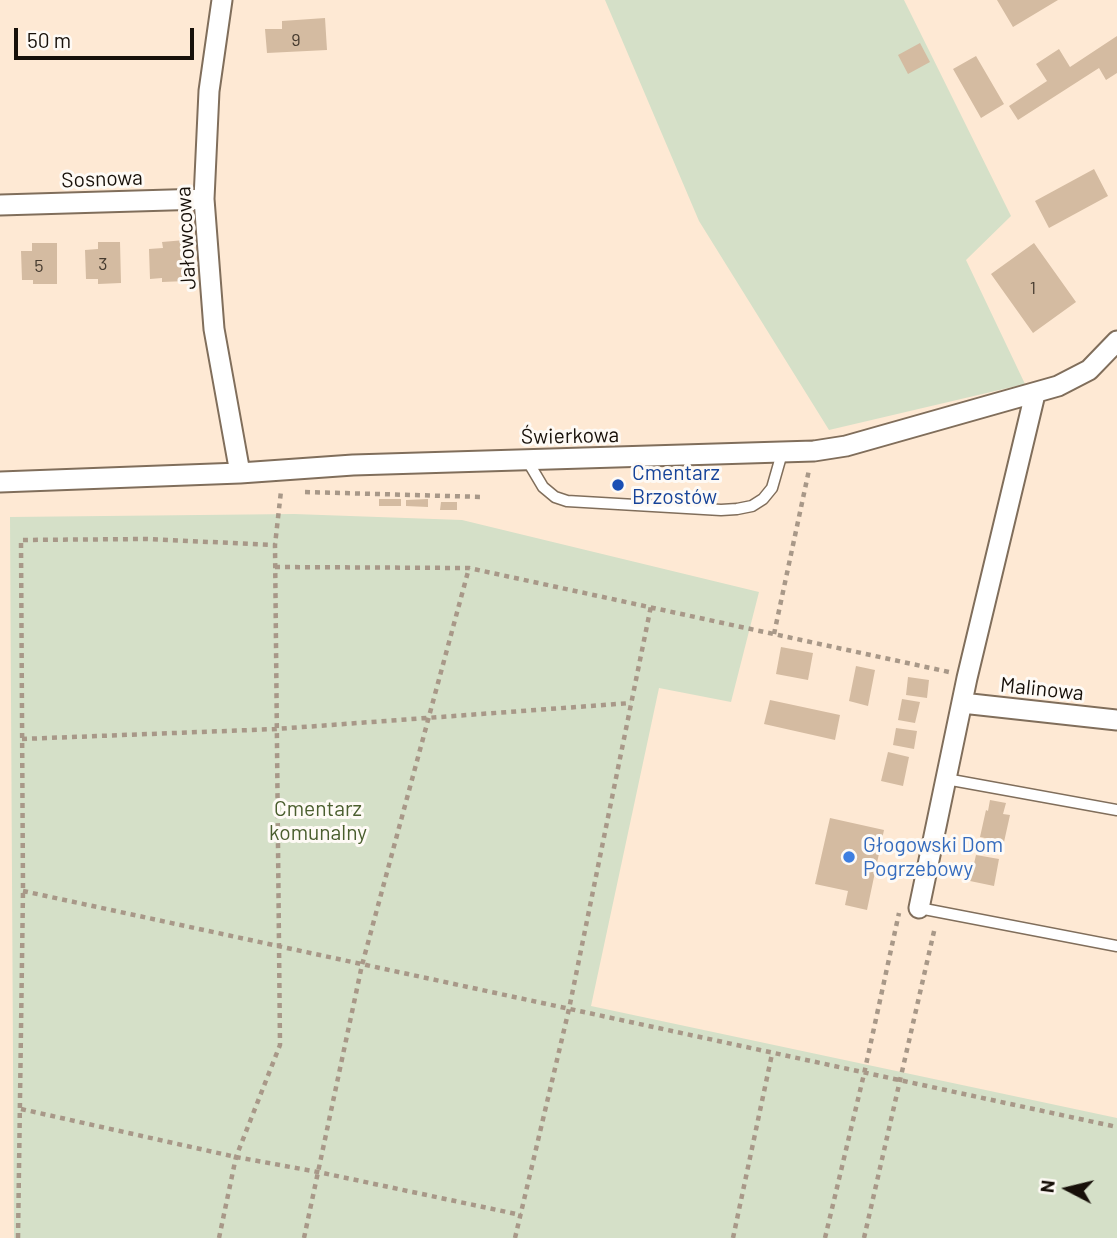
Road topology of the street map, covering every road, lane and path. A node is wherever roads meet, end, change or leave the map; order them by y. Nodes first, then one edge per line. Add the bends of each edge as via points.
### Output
1 (222, 0) edge
2 (204, 199) junction
3 (0, 205) edge
4 (1117, 341) edge
5 (1035, 394) junction
6 (782, 453) junction
7 (527, 460) junction
8 (810, 462) dead end
9 (240, 473) junction
10 (0, 482) edge
11 (484, 497) dead end
12 (275, 545) junction
13 (275, 567) junction
14 (469, 568) junction
15 (651, 606) junction
16 (774, 634) junction
17 (952, 673) dead end
18 (631, 703) junction
19 (962, 703) junction
20 (428, 718) junction
21 (1117, 720) edge
22 (276, 729) junction
23 (22, 739) junction
24 (946, 779) junction
25 (1117, 810) edge
26 (23, 891) junction
27 (919, 908) joint
28 (936, 922) dead end
29 (1117, 946) edge
30 (279, 947) junction
31 (362, 965) junction
32 (569, 1009) junction
33 (772, 1054) junction
34 (864, 1074) junction
35 (900, 1081) junction
36 (21, 1109) junction
37 (1117, 1127) edge
38 (236, 1157) junction
39 (318, 1172) junction
40 (521, 1215) junction
41 (19, 1238) edge
42 (219, 1238) edge
43 (304, 1238) edge
44 (515, 1238) edge
45 (733, 1238) edge
46 (825, 1238) edge
47 (864, 1238) edge

1 - 2 street, Jałowcowa via 209,91
2 - 3 street, Sosnowa
2 - 9 street, Jałowcowa via 214,329
4 - 5 street, Świerkowa via 1090,370
5 - 6 street, Świerkowa via 846,446
5 - 19 street
6 - 7 street, Świerkowa
6 - 7 lane via 772,488 763,499 752,506 720,510 567,501 543,487
7 - 9 street, Świerkowa
8 - 16 path
9 - 10 street, Świerkowa
11 - 12 path via 281,491
12 - 13 path
12 - 23 path via 21,540
13 - 14 path
13 - 22 path
14 - 15 path
14 - 20 path
15 - 16 path
15 - 18 path
16 - 17 path
18 - 20 path
18 - 32 path
19 - 21 street, Malinowa
19 - 24 street
20 - 22 path
20 - 31 path
22 - 23 path
22 - 30 path
23 - 26 path
24 - 25 lane
24 - 27 street
26 - 30 path
26 - 36 path
27 - 29 lane
28 - 35 path
30 - 31 path
30 - 38 path via 280,1045
31 - 32 path
31 - 39 path
32 - 33 path
32 - 40 path
33 - 34 path
33 - 45 path
34 - 35 path
34 - 46 path
35 - 37 path
35 - 47 path
36 - 38 path
36 - 41 path
38 - 39 path
38 - 42 path
39 - 40 path
39 - 43 path
40 - 44 path

